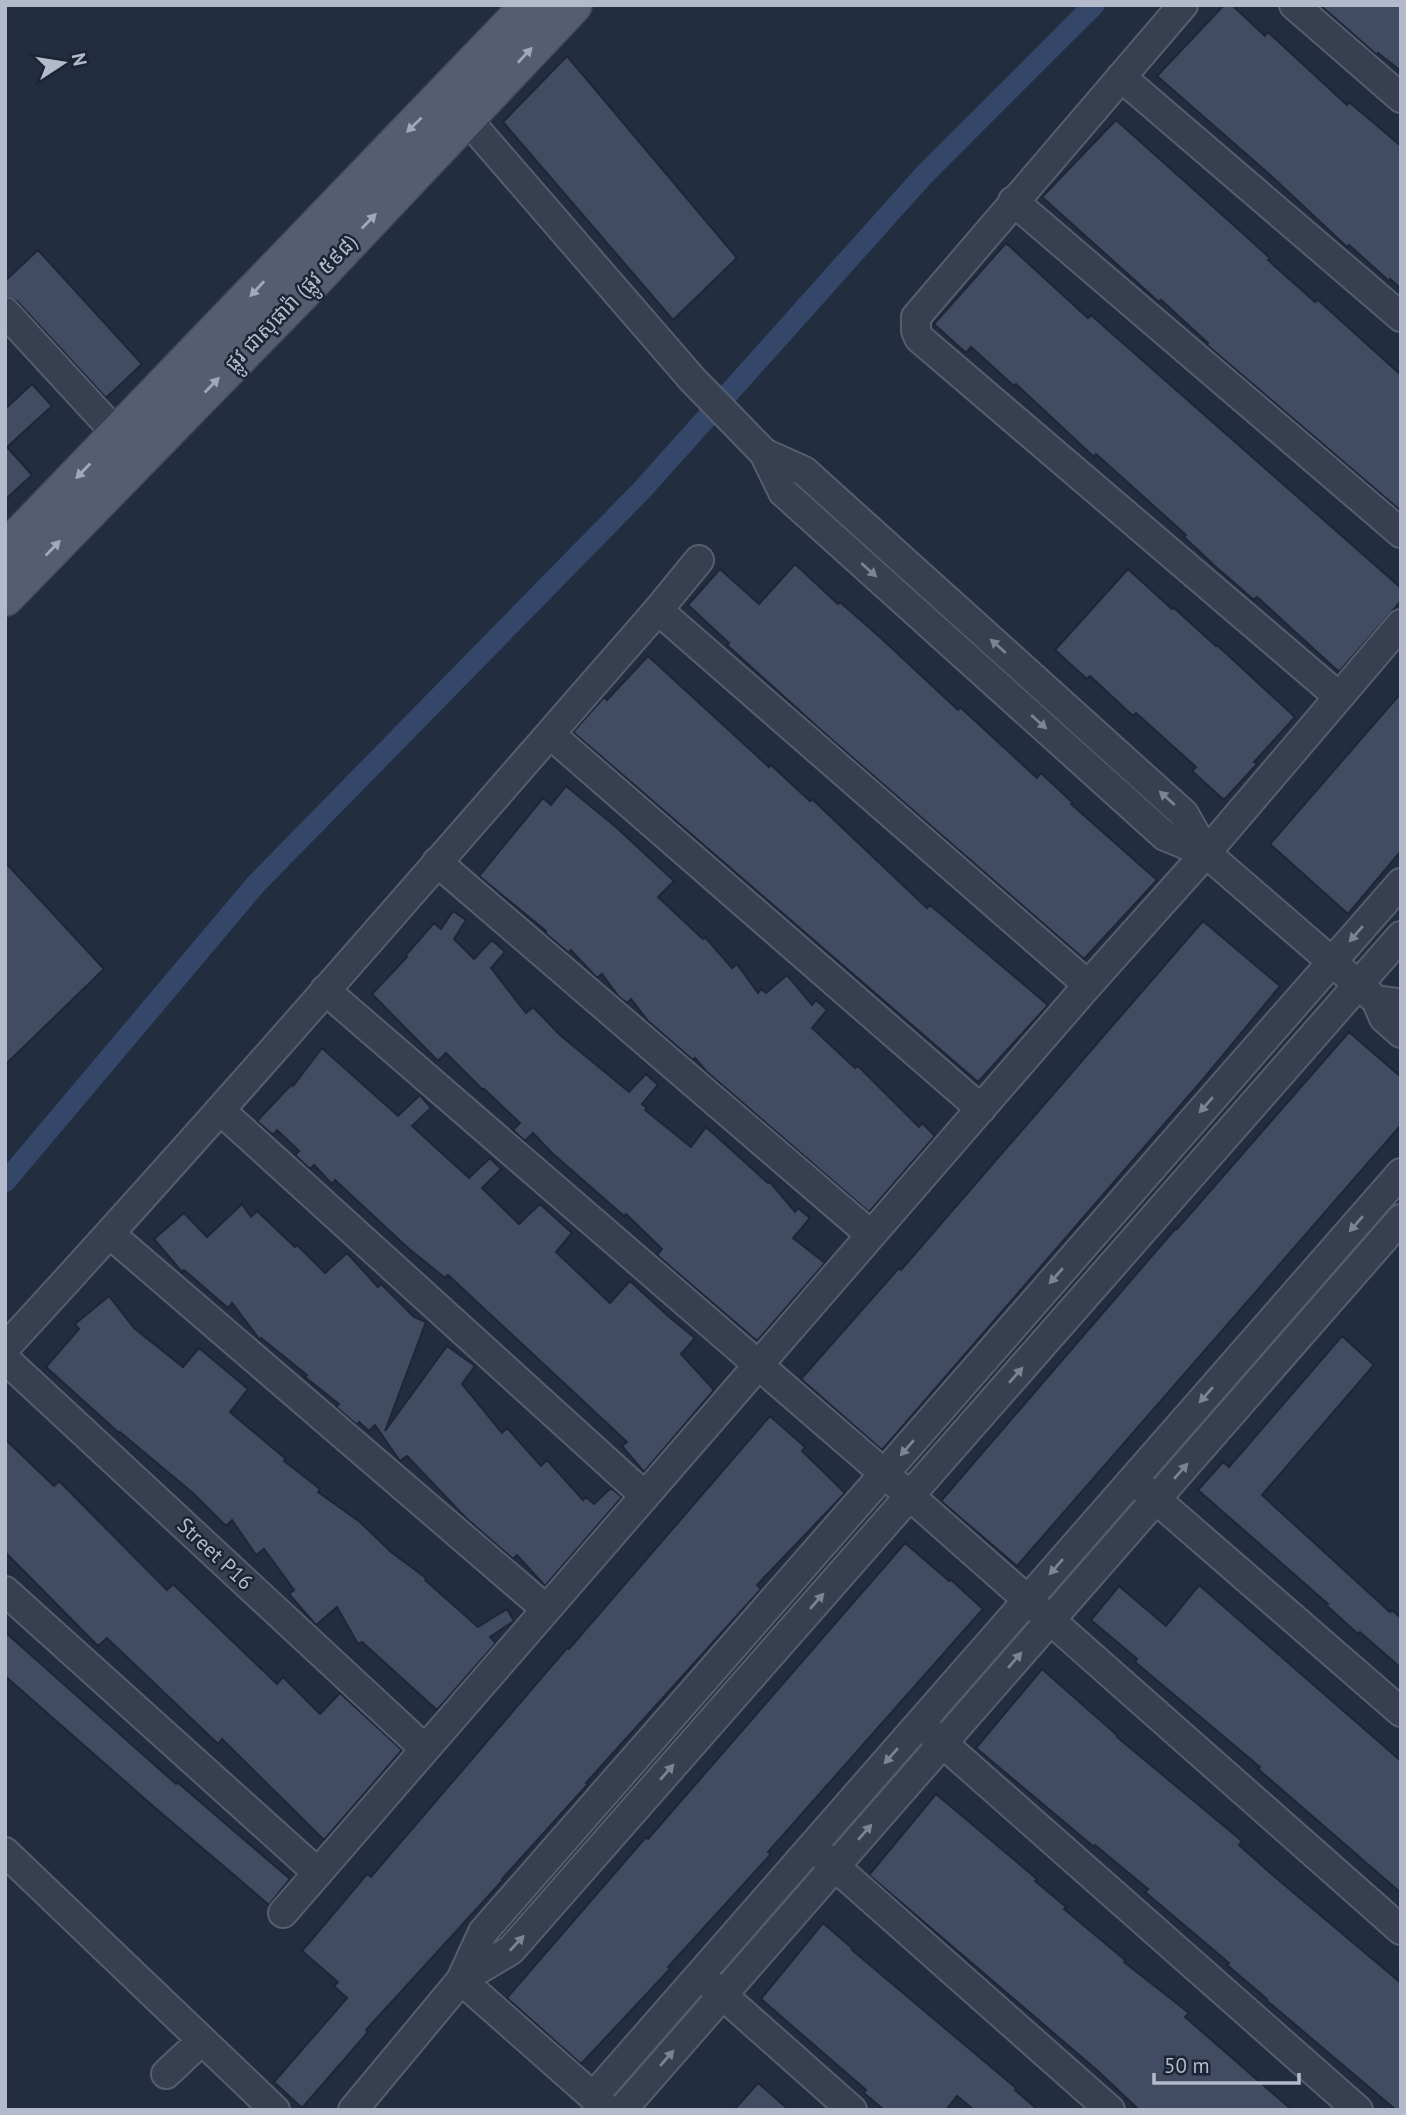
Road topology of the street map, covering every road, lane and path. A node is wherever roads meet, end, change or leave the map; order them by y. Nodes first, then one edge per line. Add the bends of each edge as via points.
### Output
1 (530, 5) edge
2 (573, 5) edge
3 (1183, 5) edge
4 (1294, 5) edge
5 (1121, 77) junction
6 (1401, 98) edge
7 (456, 106) junction
8 (1013, 201) junction
9 (5, 312) edge
10 (1401, 317) edge
11 (118, 435) junction
12 (764, 453) junction
13 (862, 522) junction
14 (1401, 533) edge
15 (842, 545) junction
16 (5, 551) edge
17 (699, 560) dead end
18 (5, 597) edge
19 (658, 610) junction
20 (969, 619) junction
21 (1401, 624) edge
22 (950, 642) junction
23 (1338, 696) junction
24 (550, 734) junction
25 (1206, 853) junction
26 (437, 862) junction
27 (1401, 883) edge
28 (1401, 936) edge
29 (1331, 962) junction
30 (1088, 985) junction
31 (326, 990) junction
32 (1378, 997) edge
33 (1401, 1033) edge
34 (1258, 1045) junction
35 (1284, 1069) junction
36 (981, 1109) junction
37 (220, 1110) junction
38 (1401, 1173) edge
39 (1115, 1209) junction
40 (1401, 1219) edge
41 (1141, 1233) junction
42 (110, 1234) junction
43 (871, 1235) junction
44 (1306, 1282) junction
45 (1327, 1304) junction
46 (5, 1348) edge
47 (5, 1359) edge
48 (758, 1366) junction
49 (963, 1383) junction
50 (989, 1406) junction
51 (884, 1473) junction
52 (1133, 1479) junction
53 (645, 1496) junction
54 (910, 1496) junction
55 (1156, 1500) junction
56 (814, 1554) junction
57 (838, 1577) junction
58 (5, 1591) edge
59 (1027, 1600) junction
60 (546, 1609) junction
61 (1050, 1620) junction
62 (1401, 1712) edge
63 (674, 1714) junction
64 (920, 1723) junction
65 (700, 1735) junction
66 (943, 1743) junction
67 (425, 1749) junction
68 (812, 1846) junction
69 (5, 1852) edge
70 (835, 1867) junction
71 (318, 1873) junction
72 (529, 1879) junction
73 (555, 1900) junction
74 (283, 1913) dead end
75 (1401, 1930) edge
76 (699, 1975) junction
77 (461, 1980) junction
78 (723, 1995) junction
79 (201, 2041) junction
80 (166, 2074) dead end
81 (600, 2103) edge
82 (275, 2110) edge
83 (353, 2110) edge
84 (622, 2110) edge
85 (852, 2110) edge
86 (1110, 2110) edge
87 (1358, 2110) edge

1 - 7 main road, ផ្លូវ ជាសុផារ៉ា (ផ្លូវ ៥៩៨)
7 -> 2 main road, ផ្លូវ ជាសុផារ៉ា (ផ្លូវ ៥៩៨)
3 - 5 street
4 - 6 street
5 - 8 street
5 - 10 street
7 -> 11 main road, ផ្លូវ ជាសុផារ៉ា (ផ្លូវ ៥៩៨) via 381,159
7 - 12 street via 692,379
18 -> 7 main road, ផ្លូវ ជាសុផារ៉ា (ផ្លូវ ៥៩៨) via 305,289
8 - 14 street
8 - 23 street via 915,317 919,338
9 - 11 street
11 -> 16 main road, ផ្លូវ ជាសុផារ៉ា (ផ្លូវ ៥៩៨)
12 - 13 street via 804,471
12 - 15 street via 783,492
13 - 15 street
13 - 20 street
15 -> 22 street
17 - 19 street
19 - 24 street
19 - 30 street
20 - 22 street
25 -> 20 street via 1185,814
21 - 23 street
22 -> 25 street via 1165,836
23 - 25 street
24 - 26 street
24 - 36 street
25 - 29 street
25 - 30 street
26 - 31 street
26 - 43 street
27 -> 29 street
28 - 32 street
29 - 32 street
29 - 34 street
30 - 36 street
31 - 37 street
31 - 48 street
32 - 33 street via 1384,1018
32 - 35 street
34 - 35 street
34 -> 39 street
35 - 41 street
36 - 43 street
37 - 42 street
37 - 53 street
38 -> 44 street
39 - 41 street
39 -> 49 street
40 - 45 street
50 -> 41 street
42 - 46 street
42 - 60 street
43 - 48 street
44 - 45 street
44 -> 52 street
55 -> 45 street
47 - 67 street, Street P16
48 - 51 street
48 - 53 street
49 - 50 street
49 -> 51 street
50 - 54 street
51 - 54 street
51 - 56 street
52 - 55 street
52 -> 59 street
53 - 60 street
54 - 57 street
54 - 59 street
55 - 61 street
55 - 62 street
56 - 57 street
56 - 63 street
65 -> 57 street
58 - 71 street
59 - 61 street
59 - 64 street
60 - 67 street
66 -> 61 street
61 - 75 street
63 - 65 street
63 - 72 street
64 - 66 street
64 -> 68 street
73 -> 65 street
70 -> 66 street
66 - 87 street
67 - 71 street
68 - 70 street
68 - 76 street
69 - 79 street
70 - 78 street
70 - 86 street
71 - 74 street
72 - 73 street
72 - 77 street via 483,1932
77 -> 73 street via 511,1950
76 - 78 street
76 - 81 street
77 - 81 street
77 - 83 street
84 -> 78 street
78 - 85 street
79 - 80 street
79 - 82 street

